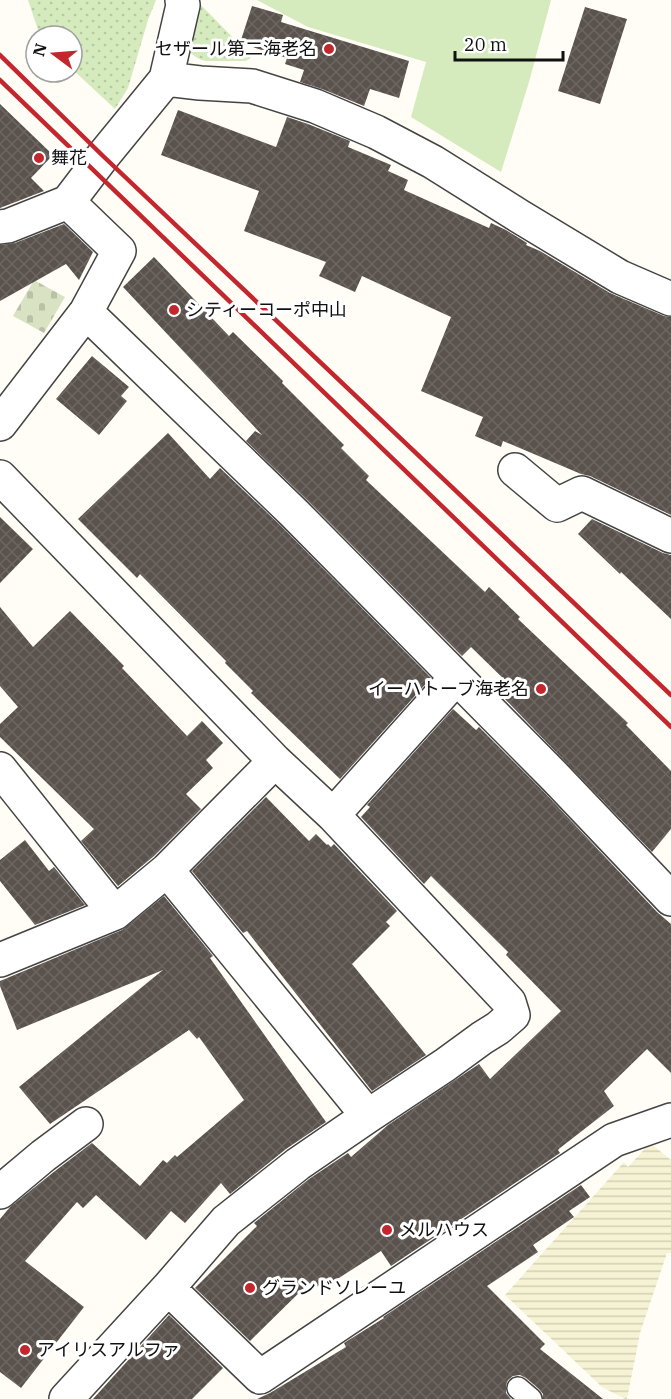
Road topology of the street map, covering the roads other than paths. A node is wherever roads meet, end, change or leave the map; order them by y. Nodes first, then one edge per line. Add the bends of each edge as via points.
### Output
1 (182, 0) edge
2 (166, 79) junction
3 (68, 202) junction
4 (0, 227) edge
5 (671, 299) edge
6 (86, 312) junction
7 (0, 424) edge
8 (515, 470) dead end
9 (0, 477) edge
10 (671, 536) edge
11 (456, 678) junction
12 (275, 761) junction
13 (0, 769) edge
14 (333, 815) junction
15 (167, 870) junction
16 (671, 898) edge
17 (115, 913) junction
18 (0, 960) edge
19 (368, 1116) junction
20 (671, 1120) edge
21 (86, 1124) dead end
22 (0, 1192) edge
23 (168, 1288) junction
24 (66, 1399) edge

1 - 2 street
2 - 3 street
2 - 5 street via 252,86 355,123 433,162 620,277
3 - 4 street
3 - 6 street via 119,251
6 - 7 street
6 - 11 street via 293,512
8 - 10 street via 557,505 582,493
9 - 12 street
11 - 14 street
11 - 16 street
12 - 14 street
12 - 15 street
13 - 17 street
14 - 19 street via 509,1002 513,1015
15 - 17 street
15 - 19 street
17 - 18 street
19 - 23 street via 298,1164 226,1221
20 - 23 street via 614,1140 260,1377
21 - 22 street
23 - 24 street

